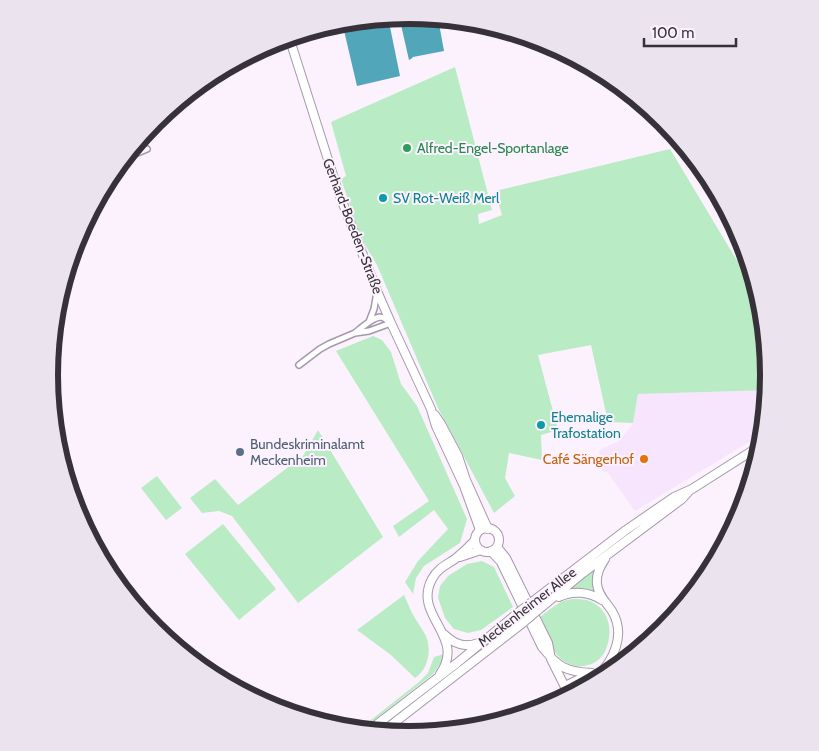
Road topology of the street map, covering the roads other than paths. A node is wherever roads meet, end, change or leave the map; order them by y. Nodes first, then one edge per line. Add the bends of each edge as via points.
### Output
1 (291, 44) edge
2 (147, 150) dead end
3 (136, 154) edge
4 (377, 291) junction
5 (369, 322) junction
6 (391, 323) junction
7 (355, 333) junction
8 (299, 365) dead end
9 (753, 451) edge
10 (692, 489) junction
11 (484, 529) junction
12 (475, 540) junction
13 (494, 549) junction
14 (481, 550) junction
15 (608, 554) junction
16 (454, 560) junction
17 (604, 601) junction
18 (544, 606) junction
19 (442, 632) junction
20 (482, 642) junction
21 (552, 659) junction
22 (609, 662) junction
23 (605, 668) edge
24 (592, 673) junction
25 (437, 678) junction
26 (565, 686) junction
27 (571, 688) edge
28 (567, 690) edge
29 (376, 725) edge
30 (390, 726) edge

1 - 4 main road, Gerhard-Boeden-Straße via 338,191
2 - 3 street
4 - 5 street
4 - 6 main road, Gerhard-Boeden-Straße
5 - 6 street via 381,317
5 - 7 street
6 - 7 street
6 - 11 main road, Gerhard-Boeden-Straße via 431,409 458,456
7 - 8 street via 325,346
9 - 10 main road, Meckenheimer Allee
10 - 15 main road, Meckenheimer Allee
10 - 20 main road, Meckenheimer Allee, bridge via 650,513
11 - 12 main road
11 - 13 main road, Gerhard-Boeden-Straße via 493,530 498,538
12 - 14 main road
12 - 16 main road
13 - 14 main road
13 - 21 main road via 542,648
14 - 16 main road
15 - 17 main road via 596,579
15 - 18 main road, Meckenheimer Allee
16 - 19 main road via 437,572 429,588 429,608
17 - 18 main road via 589,594 571,593
17 - 22 main road via 614,615 618,631 617,646
18 - 30 main road, Meckenheimer Allee, bridge
19 - 20 main road via 462,645
19 - 25 main road via 448,652
20 - 25 main road, Meckenheimer Allee
21 - 24 main road via 570,671
21 - 26 main road
22 - 23 main road
22 - 24 main road
24 - 26 main road
25 - 29 main road, Meckenheimer Allee
26 - 27 main road
26 - 28 main road

